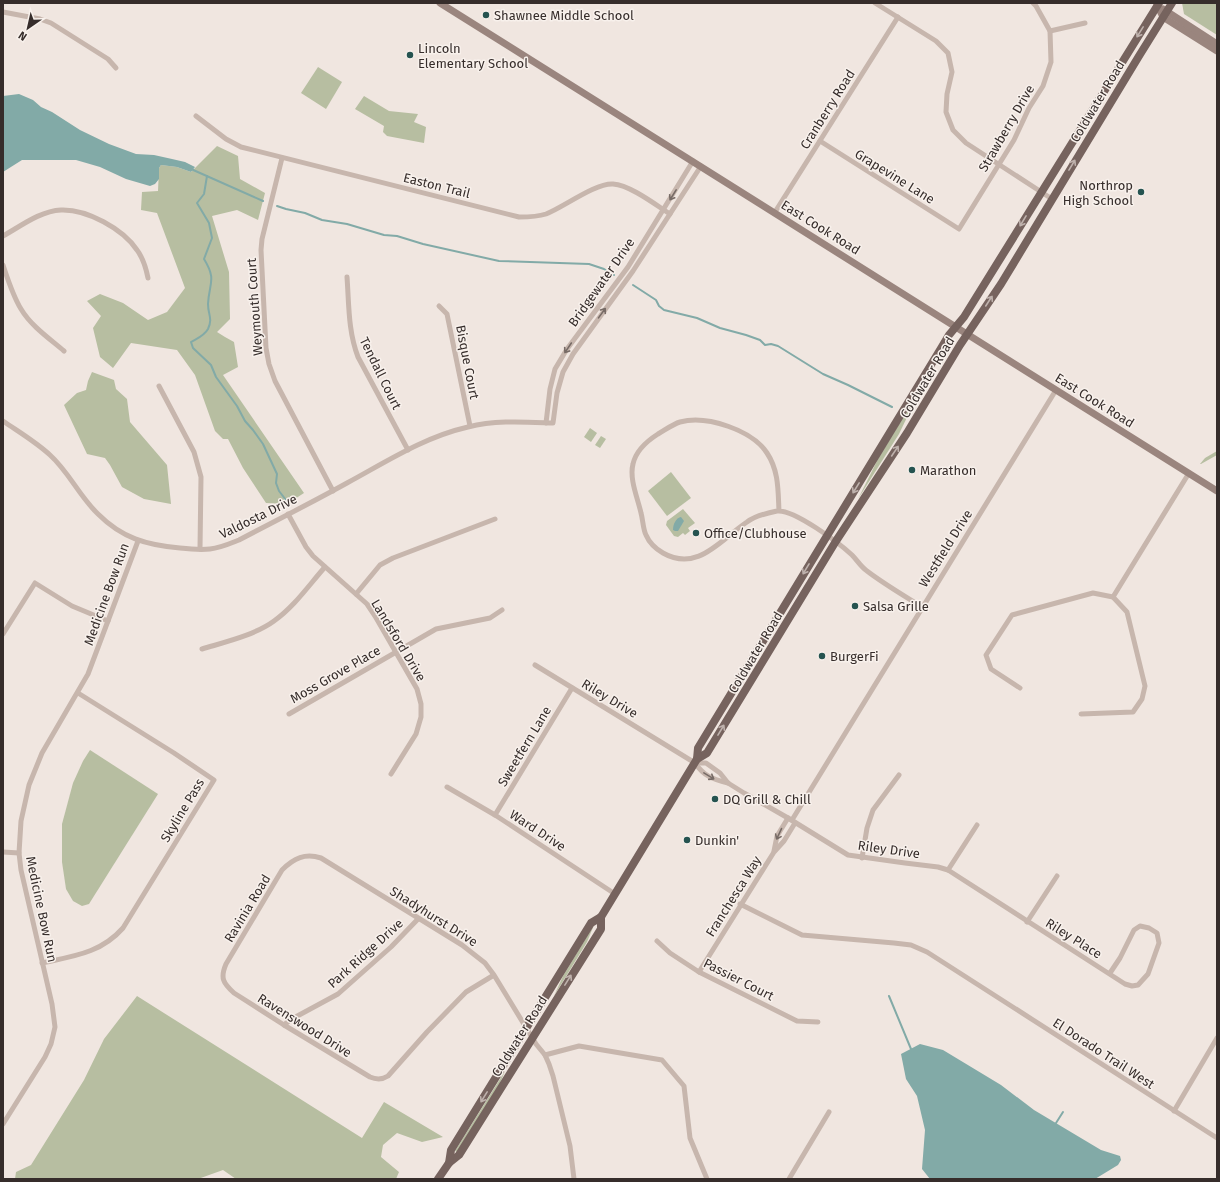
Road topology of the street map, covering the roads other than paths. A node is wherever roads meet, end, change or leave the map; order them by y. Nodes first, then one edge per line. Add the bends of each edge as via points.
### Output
1 (440, 3) edge
2 (875, 3) edge
3 (1033, 3) edge
4 (1172, 3) edge
5 (1156, 4) edge
6 (3, 12) edge
7 (1165, 14) junction
8 (898, 17) junction
9 (1085, 23) dead end
10 (1050, 31) junction
11 (1217, 44) edge
12 (1217, 52) edge
13 (116, 68) dead end
14 (196, 116) dead end
15 (820, 141) junction
16 (282, 158) junction
17 (693, 161) junction
18 (999, 165) junction
19 (701, 166) junction
20 (1041, 191) junction
21 (1052, 199) junction
22 (664, 210) junction
23 (775, 212) junction
24 (670, 214) junction
25 (959, 229) joint
26 (3, 236) edge
27 (3, 265) edge
28 (347, 277) dead end
29 (148, 278) dead end
30 (439, 306) dead end
31 (956, 326) junction
32 (968, 334) junction
33 (64, 351) dead end
34 (159, 386) dead end
35 (1056, 390) junction
36 (3, 421) edge
37 (546, 423) junction
38 (553, 423) joint
39 (470, 426) junction
40 (408, 450) junction
41 (1189, 473) junction
42 (333, 491) junction
43 (1217, 491) edge
44 (778, 511) junction
45 (288, 514) junction
46 (495, 519) dead end
47 (826, 535) junction
48 (138, 541) junction
49 (836, 542) junction
50 (200, 549) junction
51 (325, 567) junction
52 (356, 594) junction
53 (1113, 597) junction
54 (922, 607) junction
55 (502, 610) dead end
56 (108, 621) junction
57 (3, 634) edge
58 (202, 649) dead end
59 (396, 652) junction
60 (535, 665) dead end
61 (572, 688) junction
62 (1020, 688) dead end
63 (78, 693) junction
64 (289, 714) dead end
65 (1081, 714) dead end
66 (696, 761) junction
67 (391, 774) dead end
68 (899, 775) dead end
69 (728, 783) junction
70 (447, 787) dead end
71 (495, 815) junction
72 (792, 820) junction
73 (977, 825) dead end
74 (3, 852) edge
75 (774, 852) junction
76 (19, 853) junction
77 (301, 857) joint
78 (862, 858) junction
79 (948, 870) junction
80 (1058, 876) dead end
81 (615, 894) junction
82 (740, 904) junction
83 (601, 917) junction
84 (418, 919) junction
85 (1027, 922) junction
86 (657, 941) dead end
87 (42, 963) junction
88 (699, 972) junction
89 (1110, 973) junction
90 (494, 975) junction
91 (223, 978) joint
92 (818, 1022) dead end
93 (284, 1025) junction
94 (527, 1028) junction
95 (532, 1037) junction
96 (1217, 1038) edge
97 (545, 1055) junction
98 (1174, 1111) junction
99 (829, 1112) dead end
100 (3, 1124) edge
101 (1217, 1138) edge
102 (448, 1163) junction
103 (438, 1179) edge
104 (574, 1179) edge
105 (707, 1179) edge
106 (789, 1179) edge

1 - 17 main road, East Cook Road
2 - 8 street
3 - 10 street
4 - 7 main road, Coldwater Road
5 - 7 main road
5 -> 20 main road, Coldwater Road
6 - 13 street via 51,23 108,59
7 - 11 main road
7 - 12 main road
21 -> 7 main road, Coldwater Road
8 - 15 street, Cranberry Road
8 - 18 street via 936,40 948,53 952,72 946,112 953,130 966,143
9 - 10 street
10 - 18 street, Strawberry Drive via 1051,62 1043,86
14 - 16 street, Easton Trail via 233,144
15 - 23 street, Cranberry Road
15 - 25 street, Grapevine Lane
16 - 22 street, Easton Trail via 519,217 532,218 546,214 595,188 613,184 633,190
16 - 42 street, Weymouth Court via 261,250 266,348 275,381
17 - 19 main road, East Cook Road
17 -> 22 street, Bridgewater Drive
18 - 20 street
18 - 25 street, Strawberry Drive
19 - 23 main road, East Cook Road
19 - 24 street, Bridgewater Drive
20 - 21 street
20 -> 31 main road, Coldwater Road
32 -> 21 main road, Coldwater Road
22 - 24 street, Easton Trail
22 -> 37 street, Bridgewater Drive via 555,369
23 - 31 main road, East Cook Road
38 -> 24 street, Bridgewater Drive via 563,372 573,354 633,271
26 - 29 street via 47,213 61,210 76,211 97,219 128,238 138,250
27 - 33 street via 22,311
28 - 40 street, Tendall Court via 350,328 358,357
30 - 39 street, Bisque Court via 447,314
31 - 32 main road, East Cook Road
31 -> 47 main road, Coldwater Road
32 - 35 main road, East Cook Road
49 -> 32 main road, Coldwater Road via 907,434
34 - 50 street via 194,452 201,477
35 - 41 main road, East Cook Road
35 - 54 street, Westfield Drive
36 - 48 street, Valdosta Drive via 51,455 97,514 110,525
37 - 38 street, Valdosta Drive
37 - 39 street, Valdosta Drive via 518,421
39 - 40 street, Valdosta Drive via 447,432
40 - 42 street, Valdosta Drive
41 - 43 main road, East Cook Road
41 - 53 street
42 - 45 street, Valdosta Drive
44 - 44 street via 748,521 703,555 690,560 676,559 655,548 646,535 634,487 632,465 641,447 649,440 678,422 704,420 742,432 756,440 767,453 776,471
44 - 47 street via 802,518
45 - 50 street, Valdosta Drive via 224,546
45 - 51 street, Landsford Drive via 306,547
46 - 52 street via 380,565
47 - 49 street
47 -> 66 main road, Coldwater Road via 698,748
48 - 50 street, Valdosta Drive
48 - 56 street, Medicine Bow Run
49 - 54 street via 865,570
66 -> 49 main road, Coldwater Road via 707,753
51 - 52 street, Landsford Drive
51 - 58 street via 284,614 273,622 255,632
52 - 59 street, Landsford Drive via 376,616
53 - 62 street via 1094,593 1012,615 986,656 991,669
53 - 65 street via 1127,612 1145,686 1142,698 1133,712
54 - 72 street, Westfield Drive
55 - 59 street, Moss Grove Place via 490,618 436,629
56 - 57 street via 72,606 35,583
56 - 63 street, Medicine Bow Run
59 - 64 street, Moss Grove Place
59 - 67 street, Landsford Drive via 417,689 421,717 416,734
60 - 61 street, Riley Drive
61 - 66 street, Riley Drive
61 - 71 street, Sweetfern Lane
63 - 76 street, Medicine Bow Run via 42,753 29,785 21,821
63 - 87 street, Skyline Pass via 174,752 214,780 115,937 104,945 86,952
66 - 69 street, Riley Drive via 706,763 720,773
66 -> 69 street, Riley Drive via 701,772 714,780
66 - 81 main road, Coldwater Road
68 - 78 street via 873,810
69 - 72 street, Riley Drive
70 - 71 street, Ward Drive
71 - 81 street, Ward Drive
72 - 75 street, Franchesca Way via 784,841
72 -> 75 street, Franchesca Way via 777,836
72 - 78 street, Riley Drive via 848,855
73 - 79 street
74 - 76 street
75 - 82 street, Franchesca Way
76 - 87 street, Medicine Bow Run via 22,880
77 - 84 street, Shadyhurst Drive via 321,858
77 - 91 street, Ravinia Road via 289,863 275,880 226,964 222,973
78 - 79 street, Riley Drive via 938,866
79 - 85 street, Riley Drive
80 - 85 street
81 - 83 main road, Coldwater Road
82 - 88 street, Franchesca Way
82 - 98 street, El Dorado Trail West via 802,935 911,945 926,952
83 - 94 main road, Coldwater Road via 591,923
95 -> 83 main road, Coldwater Road via 600,929
84 - 90 street, Shadyhurst Drive via 478,956
84 - 93 street, Park Ridge Drive via 338,994
85 - 89 street, Riley Place
86 - 88 street, Passier Court
87 - 100 street, Medicine Bow Run via 54,1022 51,1044
88 - 92 street, Passier Court via 797,1021
89 - 89 street, Riley Place via 1125,984 1138,985 1148,974 1157,953 1160,943 1157,933 1140,926 1134,930
90 - 93 street, Ravenswood Drive via 466,992 395,1070 383,1079 370,1077
90 - 94 street, Shadyhurst Drive
91 - 93 street, Ravenswood Drive via 234,993
94 - 95 street, Shadyhurst Drive
94 -> 102 main road, Coldwater Road via 452,1150
95 - 97 street, Shadyhurst Drive
95 - 102 main road, Coldwater Road via 459,1155
96 - 98 street
97 - 104 street, Shadyhurst Drive via 553,1076 570,1146
97 - 105 street via 579,1046 662,1060 684,1086 690,1138
98 - 101 street, El Dorado Trail West
99 - 106 street
102 - 103 main road, Coldwater Road

